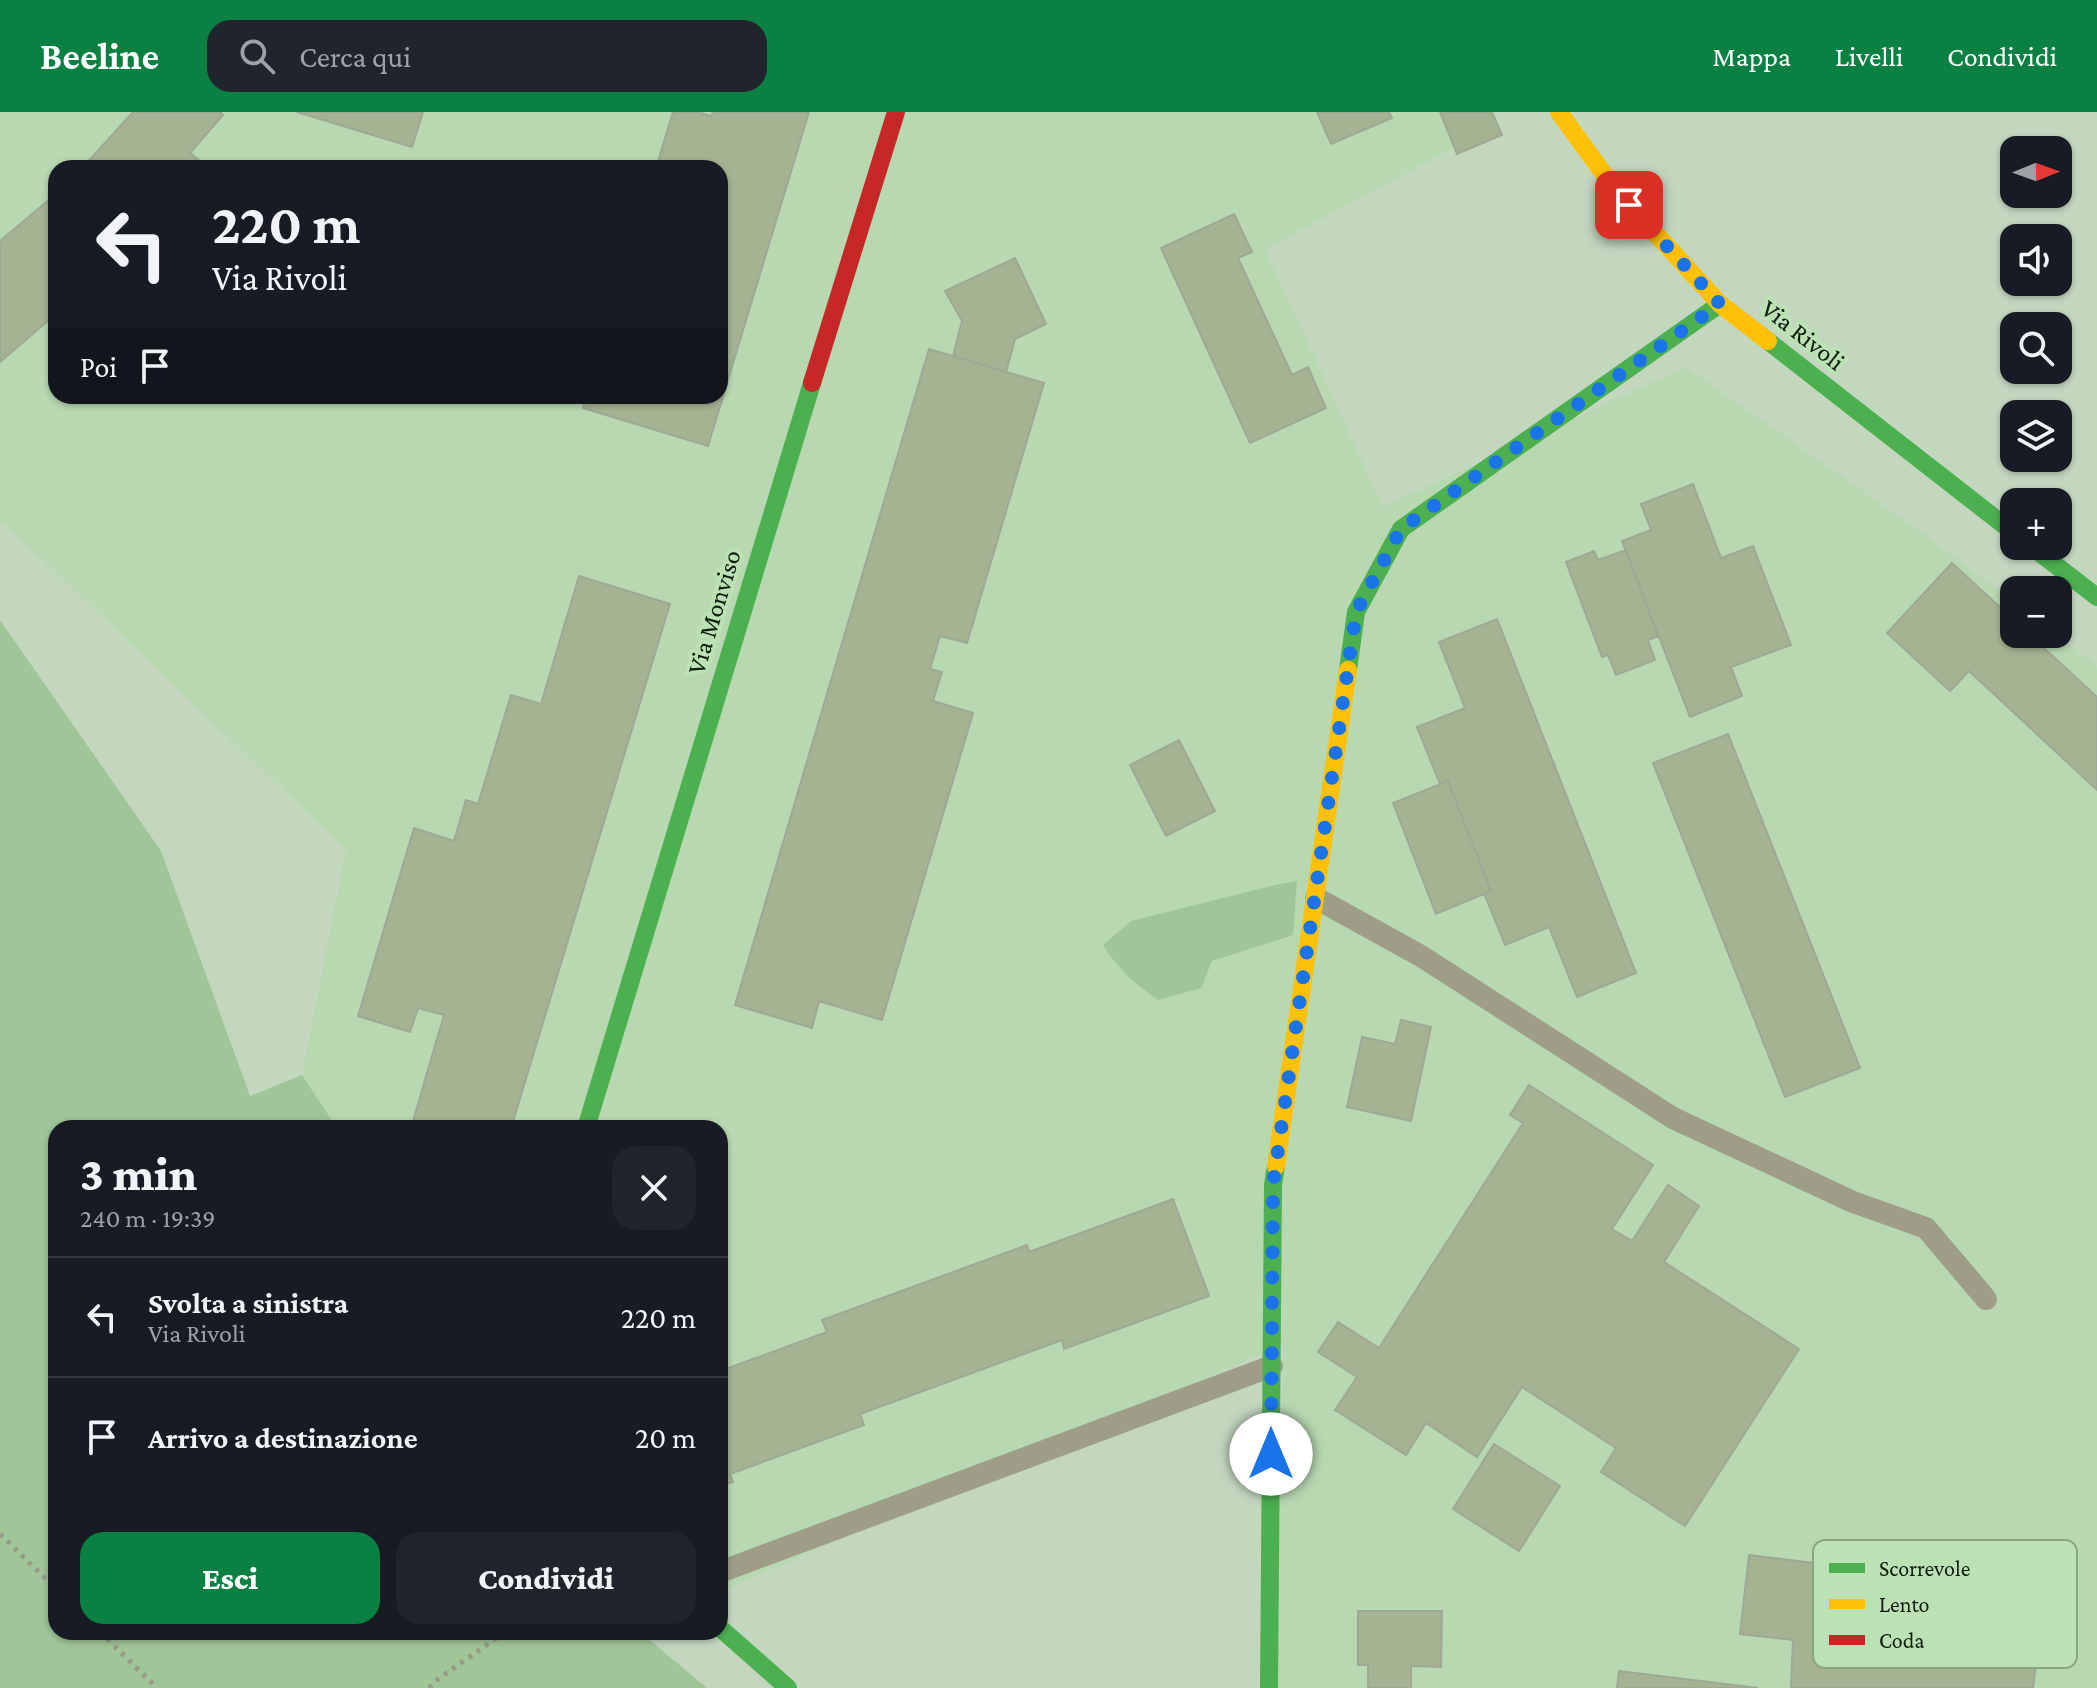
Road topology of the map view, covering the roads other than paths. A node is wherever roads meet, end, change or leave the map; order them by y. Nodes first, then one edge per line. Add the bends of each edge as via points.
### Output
1 (896, 112) edge
2 (1559, 112) edge
3 (1720, 304) junction
4 (2000, 522) edge
5 (2049, 560) edge
6 (2097, 597) edge
7 (1316, 898) junction
8 (588, 1120) edge
9 (1986, 1299) dead end
10 (1272, 1366) junction
11 (728, 1569) edge
12 (728, 1635) edge
13 (788, 1688) edge
14 (1269, 1688) edge

1 - 8 street, Via Monviso
2 - 3 street, Via Rivoli via 1614,188
3 - 4 street, Via Rivoli
3 - 7 street via 1401,529 1356,612
5 - 6 street
7 - 9 lane via 1421,956 1673,1118 1853,1202 1926,1228
7 - 10 street via 1273,1185
10 - 11 lane
10 - 14 street
12 - 13 street

